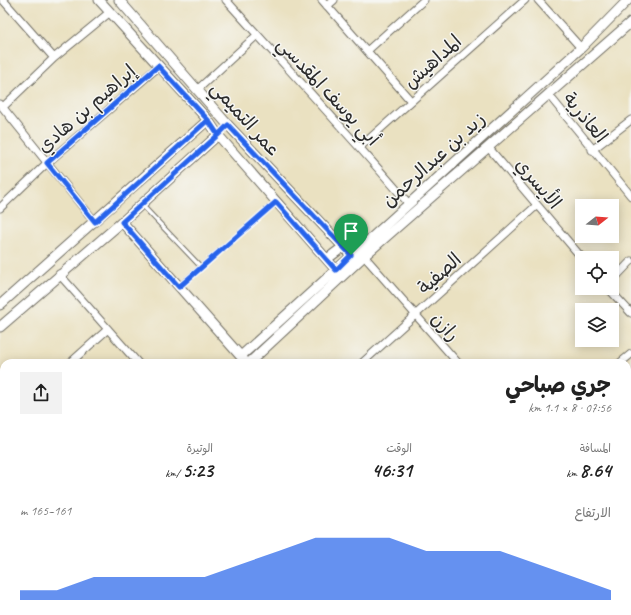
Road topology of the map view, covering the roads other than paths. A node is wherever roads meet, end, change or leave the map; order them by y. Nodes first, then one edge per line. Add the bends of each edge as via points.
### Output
1 (3, 0) edge
2 (99, 0) edge
3 (119, 0) edge
4 (322, 0) edge
5 (334, 0) edge
6 (424, 0) edge
7 (525, 0) edge
8 (538, 0) edge
9 (628, 0) edge
10 (229, 1) edge
11 (327, 6) junction
12 (110, 12) junction
13 (631, 22) edge
14 (256, 36) junction
15 (581, 48) junction
16 (367, 51) junction
17 (54, 58) junction
18 (158, 66) junction
19 (197, 90) junction
20 (548, 94) junction
21 (412, 101) junction
22 (1, 105) edge
23 (208, 120) junction
24 (631, 120) edge
25 (228, 125) junction
26 (218, 135) junction
27 (360, 147) junction
28 (488, 147) junction
29 (592, 150) junction
30 (47, 163) junction
31 (631, 196) edge
32 (276, 202) junction
33 (142, 204) junction
34 (409, 204) junction
35 (536, 206) junction
36 (0, 208) edge
37 (95, 222) junction
38 (122, 222) junction
39 (343, 247) junction
40 (576, 251) edge
41 (351, 255) junction
42 (364, 256) junction
43 (327, 259) junction
44 (631, 261) edge
45 (201, 267) junction
46 (336, 270) junction
47 (59, 274) junction
48 (619, 274) edge
49 (179, 287) junction
50 (614, 295) edge
51 (0, 305) edge
52 (631, 313) edge
53 (415, 315) junction
54 (0, 327) edge
55 (108, 329) junction
56 (74, 359) edge
57 (134, 359) edge
58 (244, 359) edge
59 (248, 359) edge
60 (248, 359) edge
61 (366, 359) edge
62 (454, 359) edge

1 - 17 street
2 - 12 street
3 - 19 street, عمر التميمي
4 - 11 street
5 - 11 street
6 - 16 street
7 - 21 street, المداهيش
8 - 15 street
9 - 15 street, زيد بن عبدالرحمن
10 - 14 street, أبي يوسف المقدسي
11 - 16 street
12 - 17 street
12 - 18 street
13 - 20 street, زيد بن عبدالرحمن
14 - 19 street
14 - 27 street, أبي يوسف المقدسي
15 - 34 street, زيد بن عبدالرحمن
16 - 21 street
17 - 22 street
18 - 23 street
18 - 30 street, إبراهيم بن هادي
19 - 25 street, عمر التميمي
20 - 28 street, زيد بن عبدالرحمن
20 - 29 street, العاذرية
21 - 27 street, المداهيش
22 - 30 street
23 - 26 street
23 - 37 street
24 - 29 street
25 - 26 street
25 - 39 street, عمر التميمي
26 - 32 street
26 - 33 street
27 - 34 street, أبي يوسف المقدسي
28 - 35 street, الأيسري
28 - 42 street, زيد بن عبدالرحمن
29 - 31 street, العاذرية
30 - 36 street, إبراهيم بن هادي
30 - 37 street
32 - 43 street
32 - 45 lane
33 - 38 street
33 - 45 lane
34 - 41 street, زيد بن عبدالرحمن
35 - 40 street, الأيسري
35 - 53 street, الصفية
37 - 51 street
38 - 47 street
38 - 49 street
39 - 41 street, عمر التميمي
39 - 43 street
41 - 46 street, زيد بن عبدالرحمن
42 - 53 street, رازن
42 - 59 street, زيد بن عبدالرحمن
43 - 46 street
44 - 48 street
45 - 49 lane
46 - 60 street, زيد بن عبدالرحمن
47 - 54 street
47 - 55 street
49 - 58 street
50 - 52 street
53 - 61 street, الصفية
53 - 62 street, رازن
55 - 56 street
55 - 57 street

